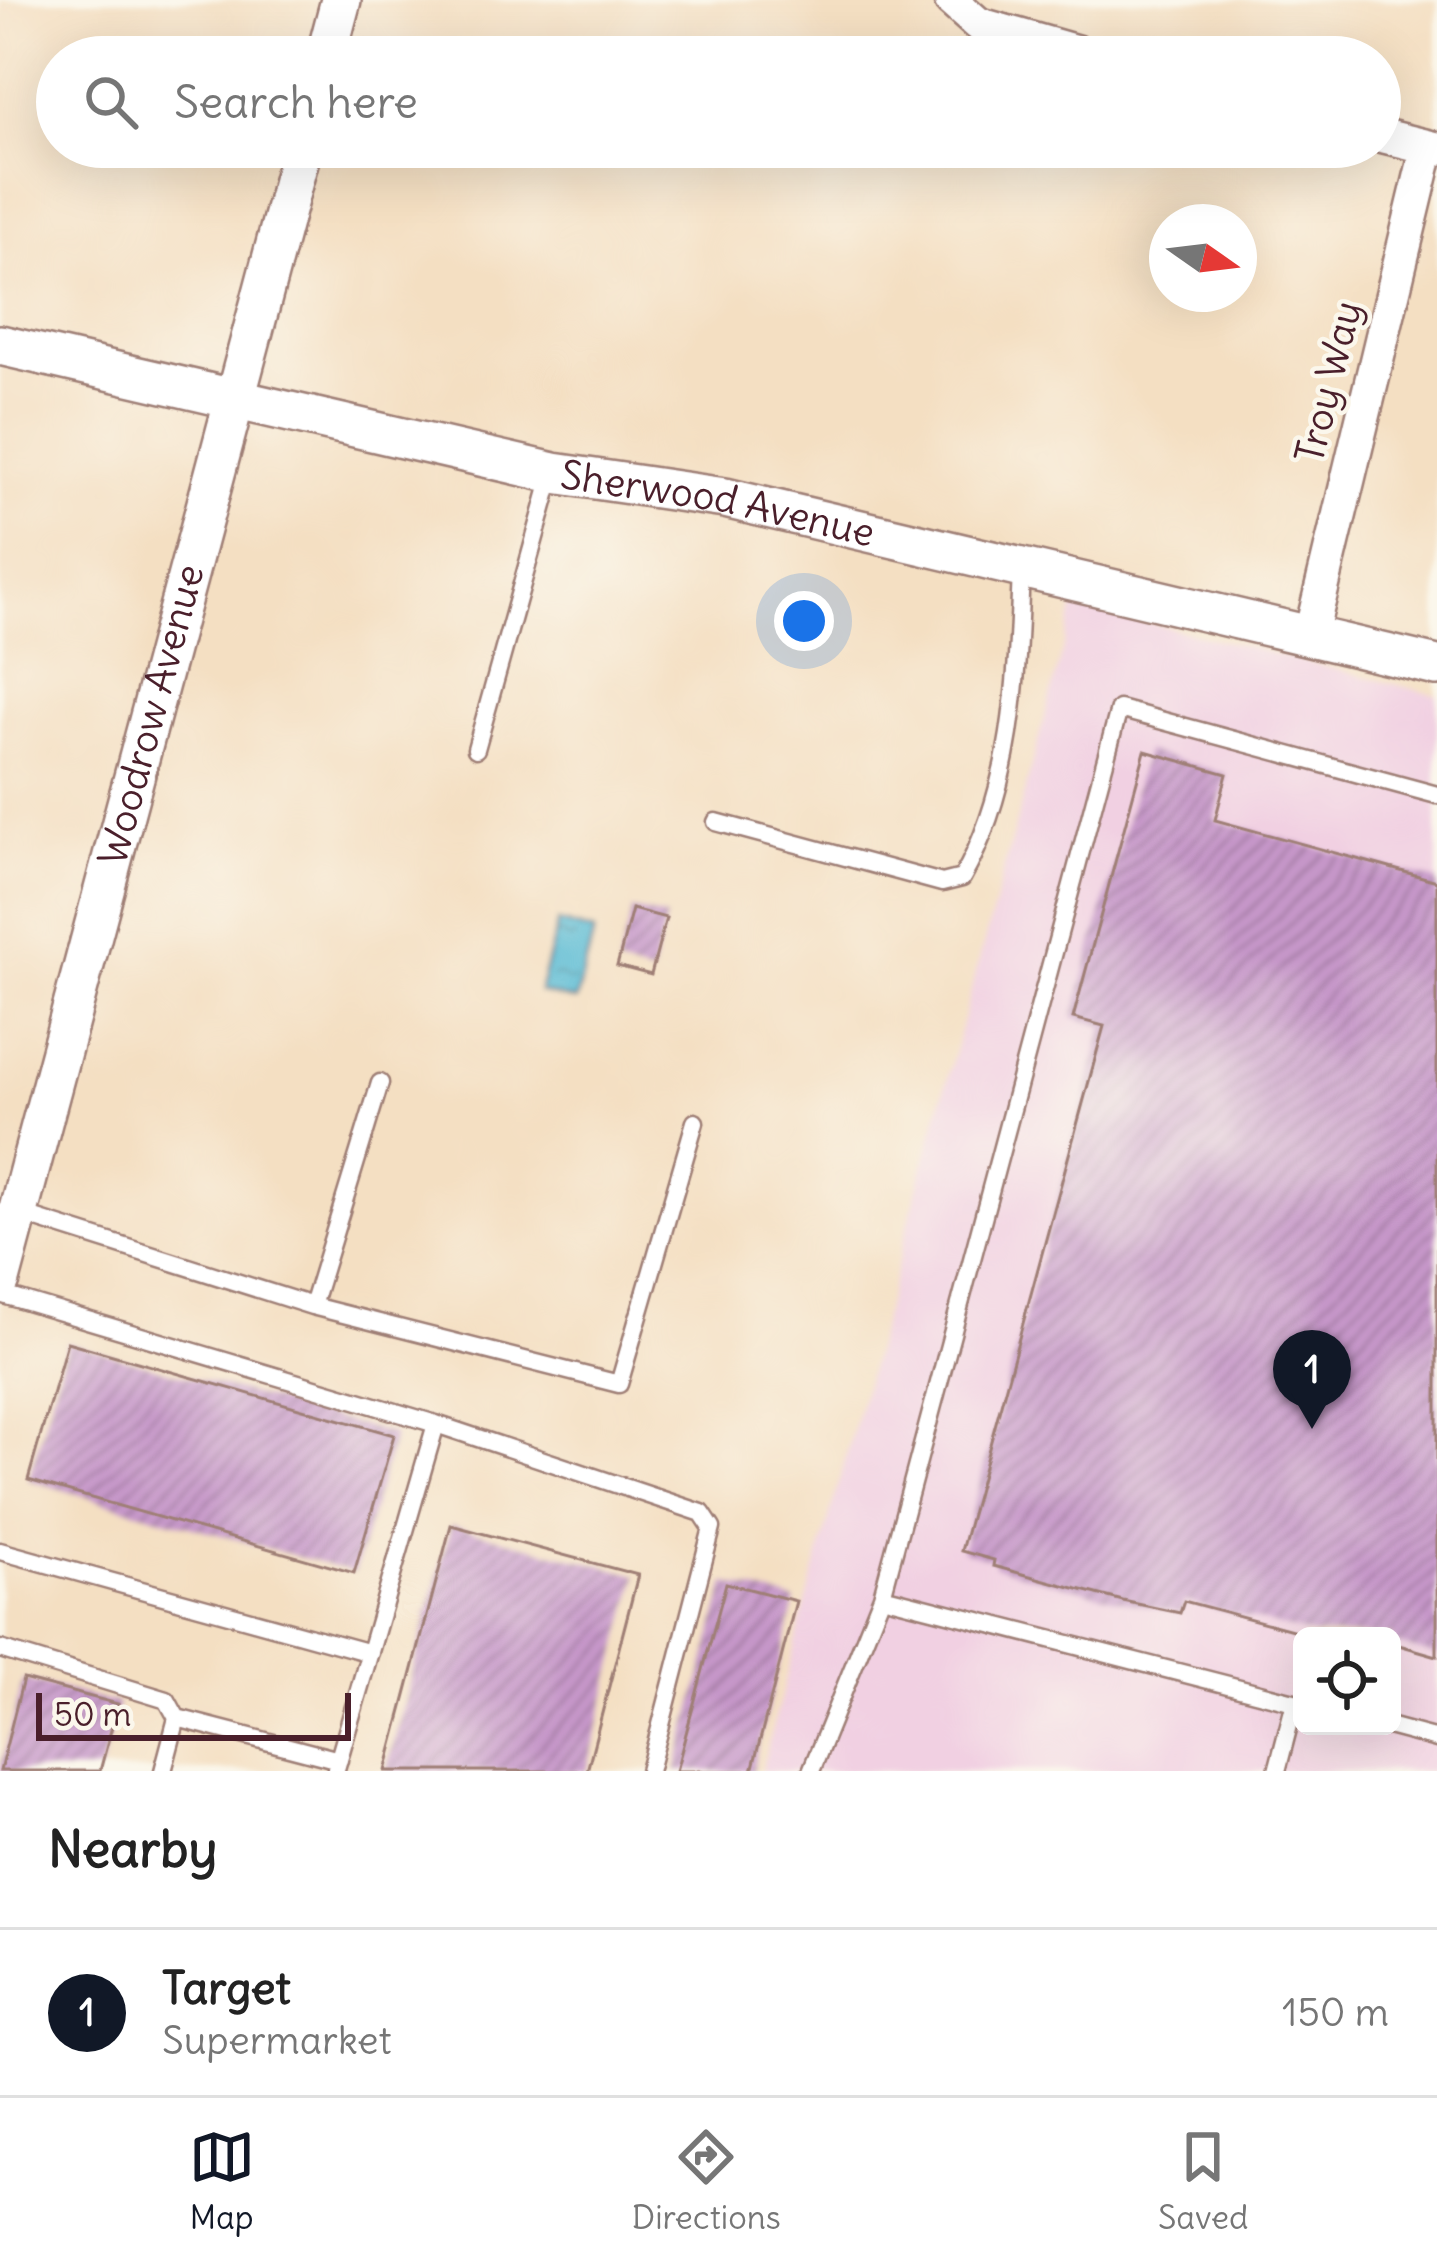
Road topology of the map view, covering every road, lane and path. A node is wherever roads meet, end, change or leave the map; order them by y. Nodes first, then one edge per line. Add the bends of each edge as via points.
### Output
1 (341, 0) edge
2 (951, 0) edge
3 (332, 36) edge
4 (1020, 36) edge
5 (1401, 140) edge
6 (1432, 148) edge
7 (296, 168) edge
8 (0, 346) edge
9 (235, 400) junction
10 (554, 472) junction
11 (1022, 568) junction
12 (1310, 637) junction
13 (1437, 666) edge
14 (476, 749) dead end
15 (1437, 796) edge
16 (716, 822) dead end
17 (380, 1083) dead end
18 (695, 1122) dead end
19 (18, 1213) junction
20 (0, 1280) edge
21 (0, 1294) edge
22 (312, 1306) junction
23 (436, 1424) junction
24 (0, 1551) edge
25 (882, 1596) junction
26 (0, 1649) edge
27 (370, 1654) junction
28 (1293, 1701) edge
29 (177, 1718) junction
30 (1293, 1722) edge
31 (1401, 1729) edge
32 (1437, 1738) edge
33 (337, 1766) edge
34 (163, 1771) edge
35 (649, 1771) edge
36 (811, 1771) edge
37 (1277, 1771) edge

1 - 3 street
2 - 4 street via 978,24
5 - 6 street
6 - 12 street, Troy Way
7 - 9 street, Woodrow Avenue
8 - 9 street, Sherwood Avenue
9 - 10 street, Sherwood Avenue
9 - 19 street, Woodrow Avenue
10 - 11 street, Sherwood Avenue via 725,498
10 - 14 lane
11 - 12 street, Sherwood Avenue
11 - 16 lane via 1015,717 962,878 942,883
12 - 13 street, Sherwood Avenue
15 - 25 lane via 1119,709
17 - 22 lane
18 - 22 lane via 619,1384
19 - 20 street, Woodrow Avenue
19 - 22 lane
21 - 23 lane
23 - 27 lane
23 - 35 lane via 701,1513 712,1528
24 - 27 lane
25 - 28 lane
25 - 36 lane
26 - 29 lane via 167,1700
27 - 33 lane
29 - 33 lane
29 - 34 lane
30 - 37 lane
31 - 32 lane

